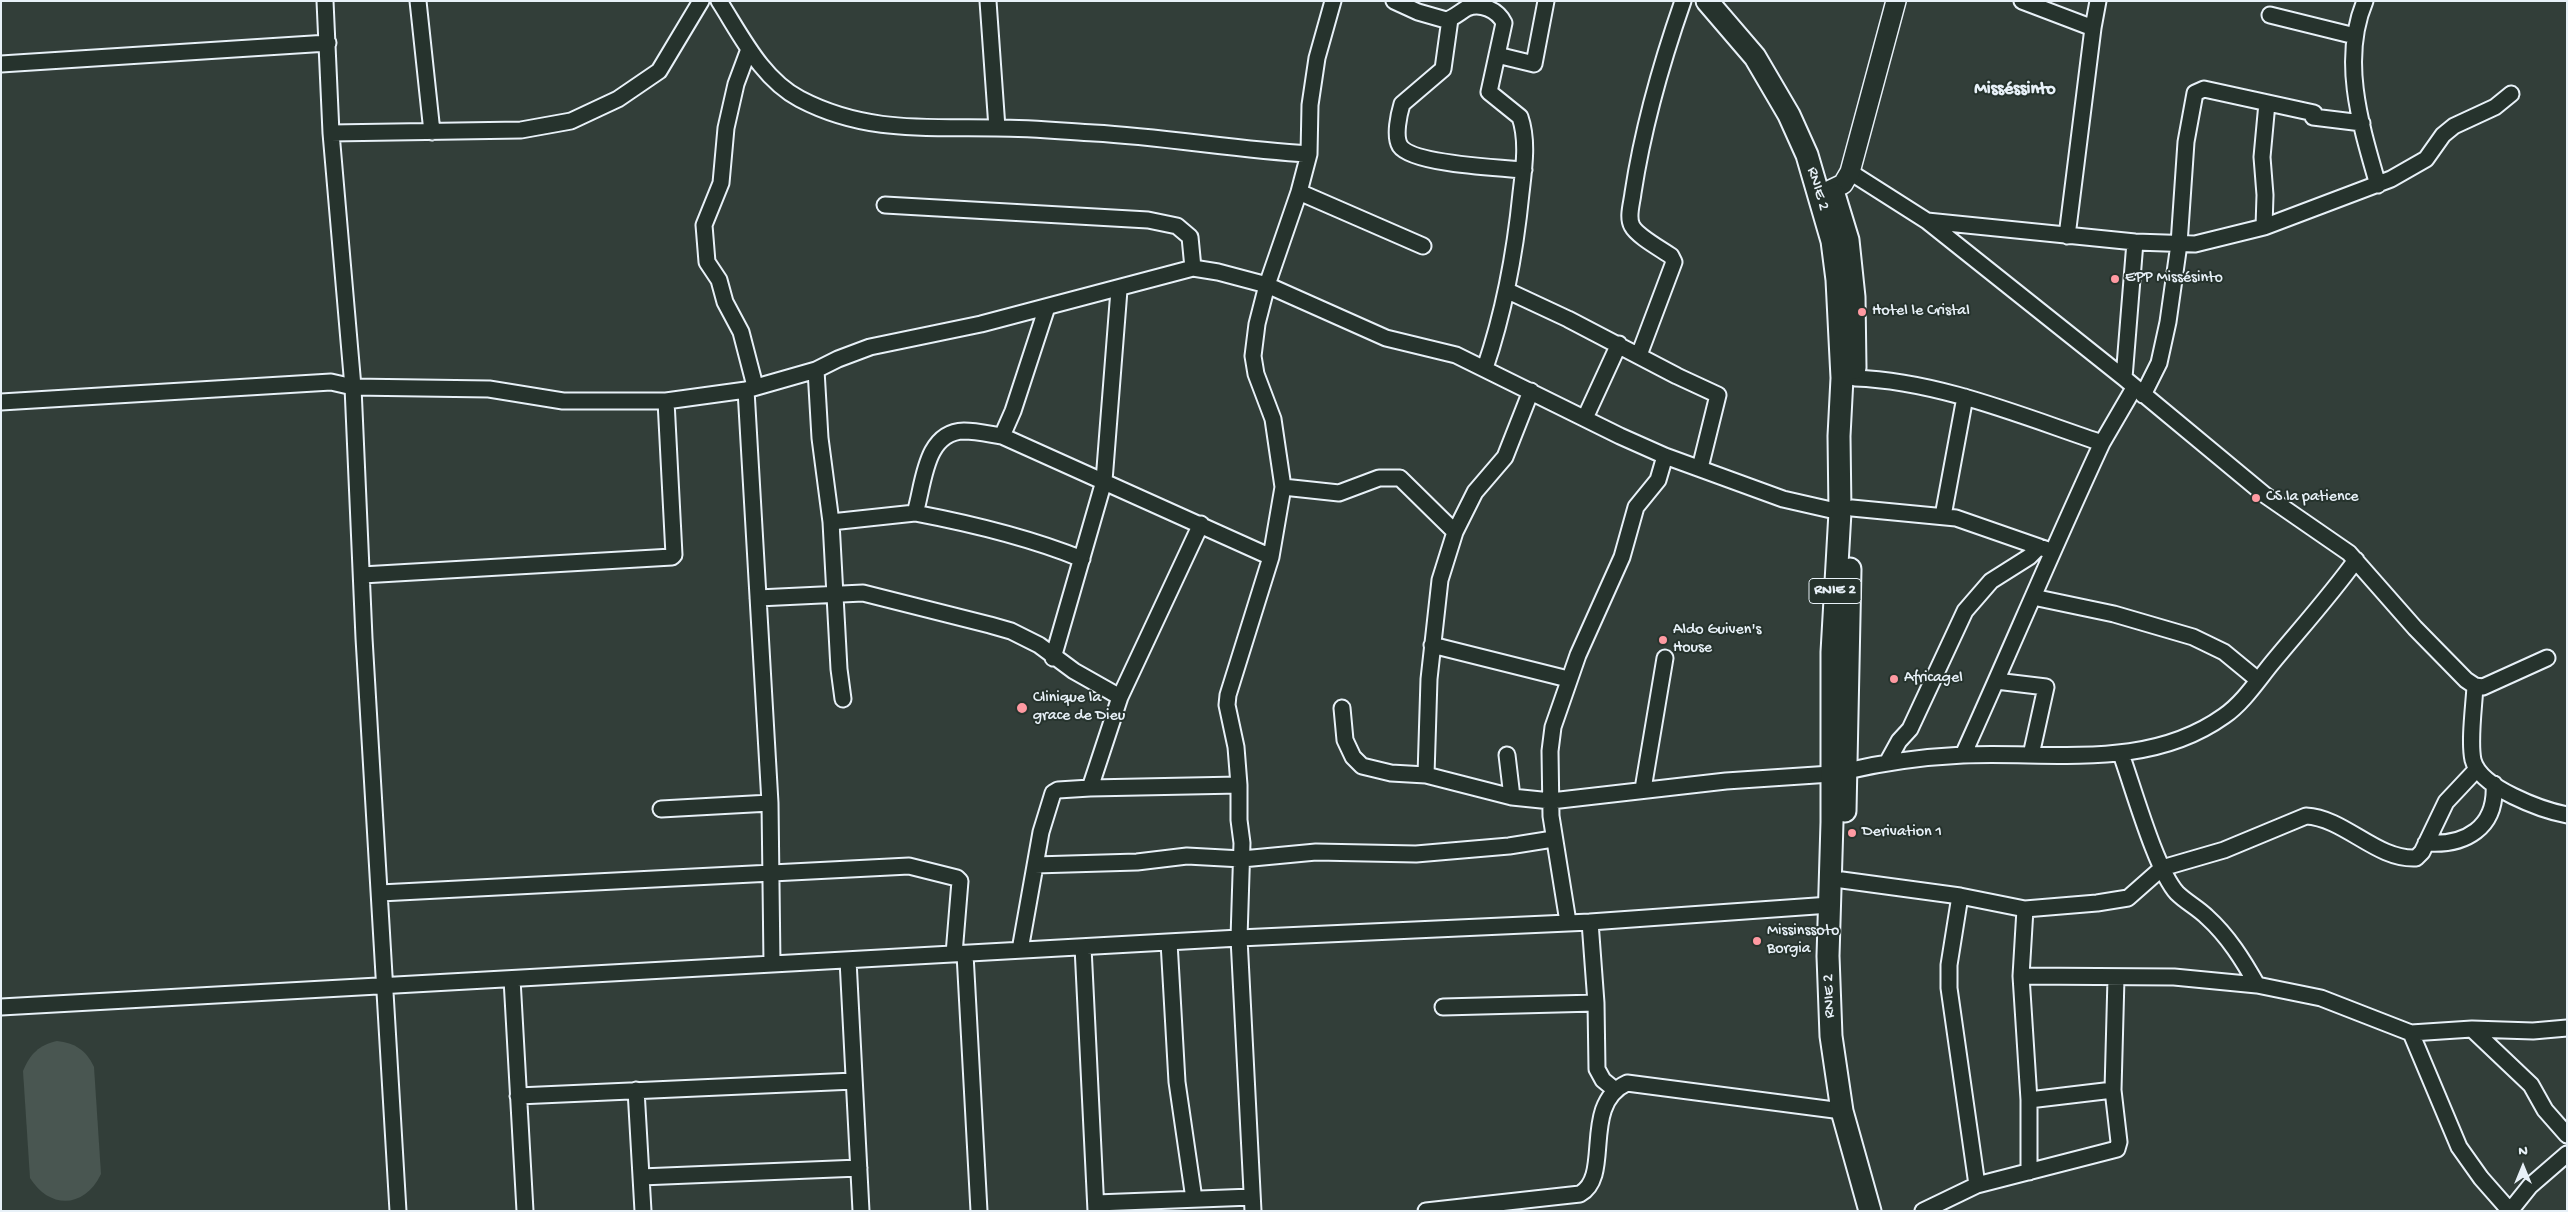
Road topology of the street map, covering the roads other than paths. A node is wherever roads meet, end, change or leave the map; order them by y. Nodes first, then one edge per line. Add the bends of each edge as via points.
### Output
1 (325, 1) edge
2 (418, 1) edge
3 (701, 1) edge
4 (720, 1) edge
5 (988, 1) edge
6 (1333, 1) edge
7 (1394, 1) edge
8 (1546, 1) edge
9 (1683, 1) edge
10 (1707, 1) edge
11 (1726, 1) edge
12 (1896, 1) edge
13 (2022, 1) edge
14 (2098, 1) edge
15 (2365, 1) edge
16 (2270, 15) dead end
17 (1450, 19) junction
18 (2093, 28) junction
19 (2355, 36) junction
20 (328, 43) junction
21 (749, 49) junction
22 (1497, 55) junction
23 (1, 64) edge
24 (2511, 94) dead end
25 (2267, 103) junction
26 (2362, 123) junction
27 (997, 128) junction
28 (432, 132) junction
29 (331, 133) junction
30 (1309, 154) junction
31 (1524, 170) junction
32 (1850, 172) junction
33 (2378, 185) junction
34 (1299, 192) junction
35 (1826, 192) junction
36 (885, 205) dead end
37 (1927, 221) junction
38 (2264, 227) junction
39 (2067, 236) junction
40 (2135, 242) junction
41 (2179, 244) junction
42 (1422, 246) dead end
43 (1193, 268) junction
44 (1267, 285) junction
45 (1119, 290) junction
46 (1508, 292) junction
47 (1047, 307) junction
48 (1619, 344) junction
49 (1640, 355) junction
50 (1485, 368) junction
51 (816, 370) junction
52 (1856, 378) junction
53 (352, 387) junction
54 (2133, 387) junction
55 (751, 388) junction
56 (1531, 391) junction
57 (1965, 397) junction
58 (666, 401) junction
59 (1, 402) edge
60 (1585, 418) junction
61 (1002, 436) junction
62 (2102, 443) junction
63 (1665, 456) junction
64 (1700, 468) junction
65 (1104, 481) junction
66 (1282, 487) junction
67 (1846, 510) junction
68 (915, 513) junction
69 (1943, 516) junction
70 (831, 522) junction
71 (1201, 524) junction
72 (1455, 532) junction
73 (2045, 549) junction
74 (1271, 557) junction
75 (1082, 559) junction
76 (2356, 560) junction
77 (362, 575) junction
78 (835, 594) junction
79 (2033, 597) junction
80 (758, 598) junction
81 (1432, 645) junction
82 (1053, 658) junction
83 (1666, 658) dead end
84 (2547, 658) dead end
85 (1568, 679) junction
86 (2258, 680) junction
87 (1996, 681) junction
88 (2475, 686) junction
89 (1120, 697) junction
90 (843, 698) dead end
91 (1342, 708) dead end
92 (1507, 754) dead end
93 (2121, 754) junction
94 (1963, 755) junction
95 (2031, 755) junction
96 (1888, 761) junction
97 (2477, 768) junction
98 (1839, 773) junction
99 (1426, 775) junction
100 (2494, 784) junction
101 (1239, 785) junction
102 (1090, 788) junction
103 (1643, 789) junction
104 (1512, 797) junction
105 (1551, 801) junction
106 (770, 802) junction
107 (661, 809) dead end
108 (2567, 815) edge
109 (1553, 839) junction
110 (2426, 843) junction
111 (1242, 859) junction
112 (1035, 865) junction
113 (2162, 868) junction
114 (772, 874) junction
115 (1842, 880) junction
116 (380, 893) junction
117 (1960, 896) junction
118 (1830, 905) junction
119 (2025, 909) junction
120 (1568, 922) junction
121 (1590, 922) junction
122 (1239, 938) junction
123 (1169, 942) junction
124 (1083, 947) junction
125 (1020, 950) junction
126 (960, 954) junction
127 (848, 960) junction
128 (772, 964) junction
129 (2021, 976) junction
130 (2116, 978) junction
131 (512, 979) junction
132 (2257, 985) junction
133 (385, 986) junction
134 (1596, 1003) junction
135 (1, 1007) edge
136 (1443, 1008) dead end
137 (2567, 1028) edge
138 (2472, 1029) junction
139 (2411, 1033) junction
140 (854, 1081) junction
141 (636, 1090) junction
142 (1614, 1090) junction
143 (2113, 1090) junction
144 (518, 1096) junction
145 (2028, 1100) junction
146 (1842, 1111) junction
147 (2567, 1135) edge
148 (2567, 1154) edge
149 (859, 1168) junction
150 (2029, 1172) junction
151 (641, 1177) junction
152 (1977, 1185) junction
153 (1194, 1199) junction
154 (1252, 1204) edge
155 (1096, 1207) edge
156 (398, 1211) edge
157 (525, 1211) edge
158 (642, 1211) edge
159 (861, 1211) edge
160 (979, 1211) edge
161 (1426, 1211) edge
162 (1870, 1211) edge
163 (1881, 1211) edge
164 (1922, 1211) edge
165 (2510, 1211) edge

1 - 20 street
2 - 28 street
3 - 28 street via 659,71 618,99 571,121 521,130
4 - 21 street
5 - 27 street
6 - 30 street via 1317,58 1310,105
7 - 17 street via 1418,12
8 - 22 street via 1534,64
9 - 49 street via 1650,104 1629,220 1633,228 1671,256 1674,262
10 - 35 highway, RNIE 2 / RNIE 2 via 1755,57 1789,115
11 - 35 highway, RNIE 2 / RNIE 2 via 1770,59 1801,111 1820,151
12 - 32 main road
13 - 18 street
14 - 18 street
15 - 19 street
16 - 19 street
17 - 22 street via 1468,8 1494,10 1504,23
17 - 31 street via 1443,69 1402,104 1397,141 1407,152 1443,162
18 - 39 street
19 - 26 street via 2353,61
20 - 23 street
20 - 29 street
21 - 27 street via 778,84 800,99 867,124 938,129
21 - 55 street via 736,84 726,128 721,183 704,225 707,262 719,280 725,302 742,335
22 - 31 street via 1489,92 1520,117
24 - 33 street via 2495,107 2454,126 2421,163
25 - 26 street via 2314,113 2313,117
25 - 38 street via 2262,157
25 - 41 street via 2204,89 2195,93 2186,142
26 - 33 street
27 - 30 street via 1144,137
28 - 29 street
29 - 53 street
30 - 34 street
31 - 46 street
32 - 35 main road via 1843,184
32 - 37 street
33 - 38 street
34 - 42 street
34 - 44 street
35 - 52 highway, RNIE 2 / RNIE 2 via 1848,240 1854,297
35 - 67 highway, RNIE 2 / RNIE 2 via 1837,280 1842,378 1838,436
36 - 43 street via 1148,220 1177,226 1190,237
37 - 39 street
37 - 54 street
38 - 41 street via 2195,244
39 - 40 street
40 - 41 street
40 - 54 street
41 - 54 street via 2164,347
43 - 44 street
43 - 45 street
44 - 50 street via 1386,338 1456,354
44 - 66 street via 1256,324 1253,356 1256,374 1273,419
45 - 47 street
45 - 65 street
46 - 48 street
46 - 50 street
47 - 51 street via 870,347
47 - 61 street
48 - 49 street
48 - 60 street
49 - 64 street via 1718,395
50 - 56 street
51 - 55 street
51 - 70 street via 820,438
52 - 57 street
52 - 67 highway, RNIE 2 / RNIE 2
53 - 58 street via 490,389 563,401
53 - 59 street via 331,382
53 - 77 street
54 - 62 street
54 - 76 street via 2265,495
55 - 58 street
55 - 80 street
56 - 60 street
56 - 72 street via 1504,457 1475,492
57 - 62 street
57 - 69 street
58 - 77 street via 672,557
60 - 63 street
61 - 65 street
61 - 68 street via 964,431 941,438 927,465
62 - 73 street
63 - 64 street
63 - 85 street via 1658,480 1636,507 1622,557
64 - 67 street via 1783,499
65 - 71 street
65 - 75 street
66 - 72 street via 1338,493 1379,478 1400,478
66 - 74 street
67 - 69 street
67 - 98 highway, RNIE 2 / RNIE 2 via 1832,652
68 - 70 street
68 - 75 street via 1002,532
69 - 73 street via 1977,524
70 - 78 street
71 - 74 street
71 - 89 street
72 - 81 street via 1440,580
73 - 79 street
73 - 96 street via 1991,581 1965,611 1910,729
74 - 101 street via 1228,695
75 - 82 street
76 - 86 street via 2323,605
76 - 88 street via 2432,646
77 - 116 street
78 - 80 street
78 - 82 street via 863,593 884,597 1011,631 1039,645
78 - 90 street
79 - 86 street via 2114,614 2193,637 2219,648
79 - 87 street
80 - 106 street
81 - 85 street
81 - 99 street
82 - 89 street
83 - 103 street
84 - 88 street via 2492,684
85 - 105 street via 1552,735
86 - 93 street via 2227,715 2206,728 2181,739
87 - 94 street
87 - 95 street via 2046,686
88 - 97 street via 2473,755
89 - 102 street
91 - 99 street via 1345,740 1353,757 1362,766 1391,773
92 - 104 street
93 - 95 street
93 - 113 street
94 - 95 street
94 - 96 street
96 - 98 street
97 - 100 street
97 - 110 street via 2446,802
98 - 103 street
98 - 115 highway, RNIE 2 / RNIE 2
98 - 118 highway, RNIE 2 / RNIE 2
99 - 104 street
100 - 108 street via 2529,805
100 - 110 street via 2495,798 2489,815 2472,835 2446,844
101 - 102 street
101 - 111 street
102 - 112 street via 1053,793
103 - 105 street
104 - 105 street
105 - 109 street
106 - 107 street
106 - 114 street
109 - 111 street via 1442,852 1316,852
109 - 120 street
110 - 113 street via 2416,858 2409,858 2376,847 2319,817 2306,816 2224,850
111 - 112 street via 1186,856 1137,862
111 - 122 street
112 - 125 street
113 - 119 street via 2128,898
113 - 132 street via 2177,893 2226,937
114 - 116 street
114 - 126 street via 901,866 957,878 961,884
114 - 128 street
115 - 117 street
115 - 163 highway, RNIE 2 / RNIE 2 via 1842,1020 1846,1070 1859,1144
116 - 133 street
117 - 119 street
117 - 152 street via 1949,988
118 - 121 street
118 - 146 highway, RNIE 2 / RNIE 2 via 1831,1036
119 - 129 street
120 - 121 street
120 - 122 street
121 - 134 street
122 - 123 street
122 - 154 street
123 - 124 street
123 - 153 street via 1177,1082
124 - 125 street
124 - 155 street
125 - 126 street
126 - 127 street
126 - 160 street
127 - 128 street
127 - 140 street
128 - 131 street
129 - 130 street
129 - 145 street
130 - 132 street via 2174,977
130 - 143 street
131 - 133 street
131 - 144 street
132 - 139 street via 2321,998
133 - 135 street
133 - 156 street
134 - 136 street
134 - 142 street via 1597,1069
137 - 138 street via 2527,1031
138 - 139 street
138 - 147 street via 2531,1085 2545,1110
139 - 165 street via 2459,1147 2480,1178
140 - 141 street
140 - 149 street
141 - 144 street
141 - 151 street
142 - 146 street via 1627,1083
142 - 161 street via 1600,1121 1595,1176 1587,1190 1580,1194
143 - 145 street
143 - 150 street via 2117,1149
144 - 157 street
145 - 150 street
146 - 162 highway, RNIE 2 / RNIE 2
148 - 165 street via 2530,1186
149 - 151 street
149 - 159 street
150 - 152 street
151 - 158 street
152 - 164 street
153 - 154 street
153 - 155 street

